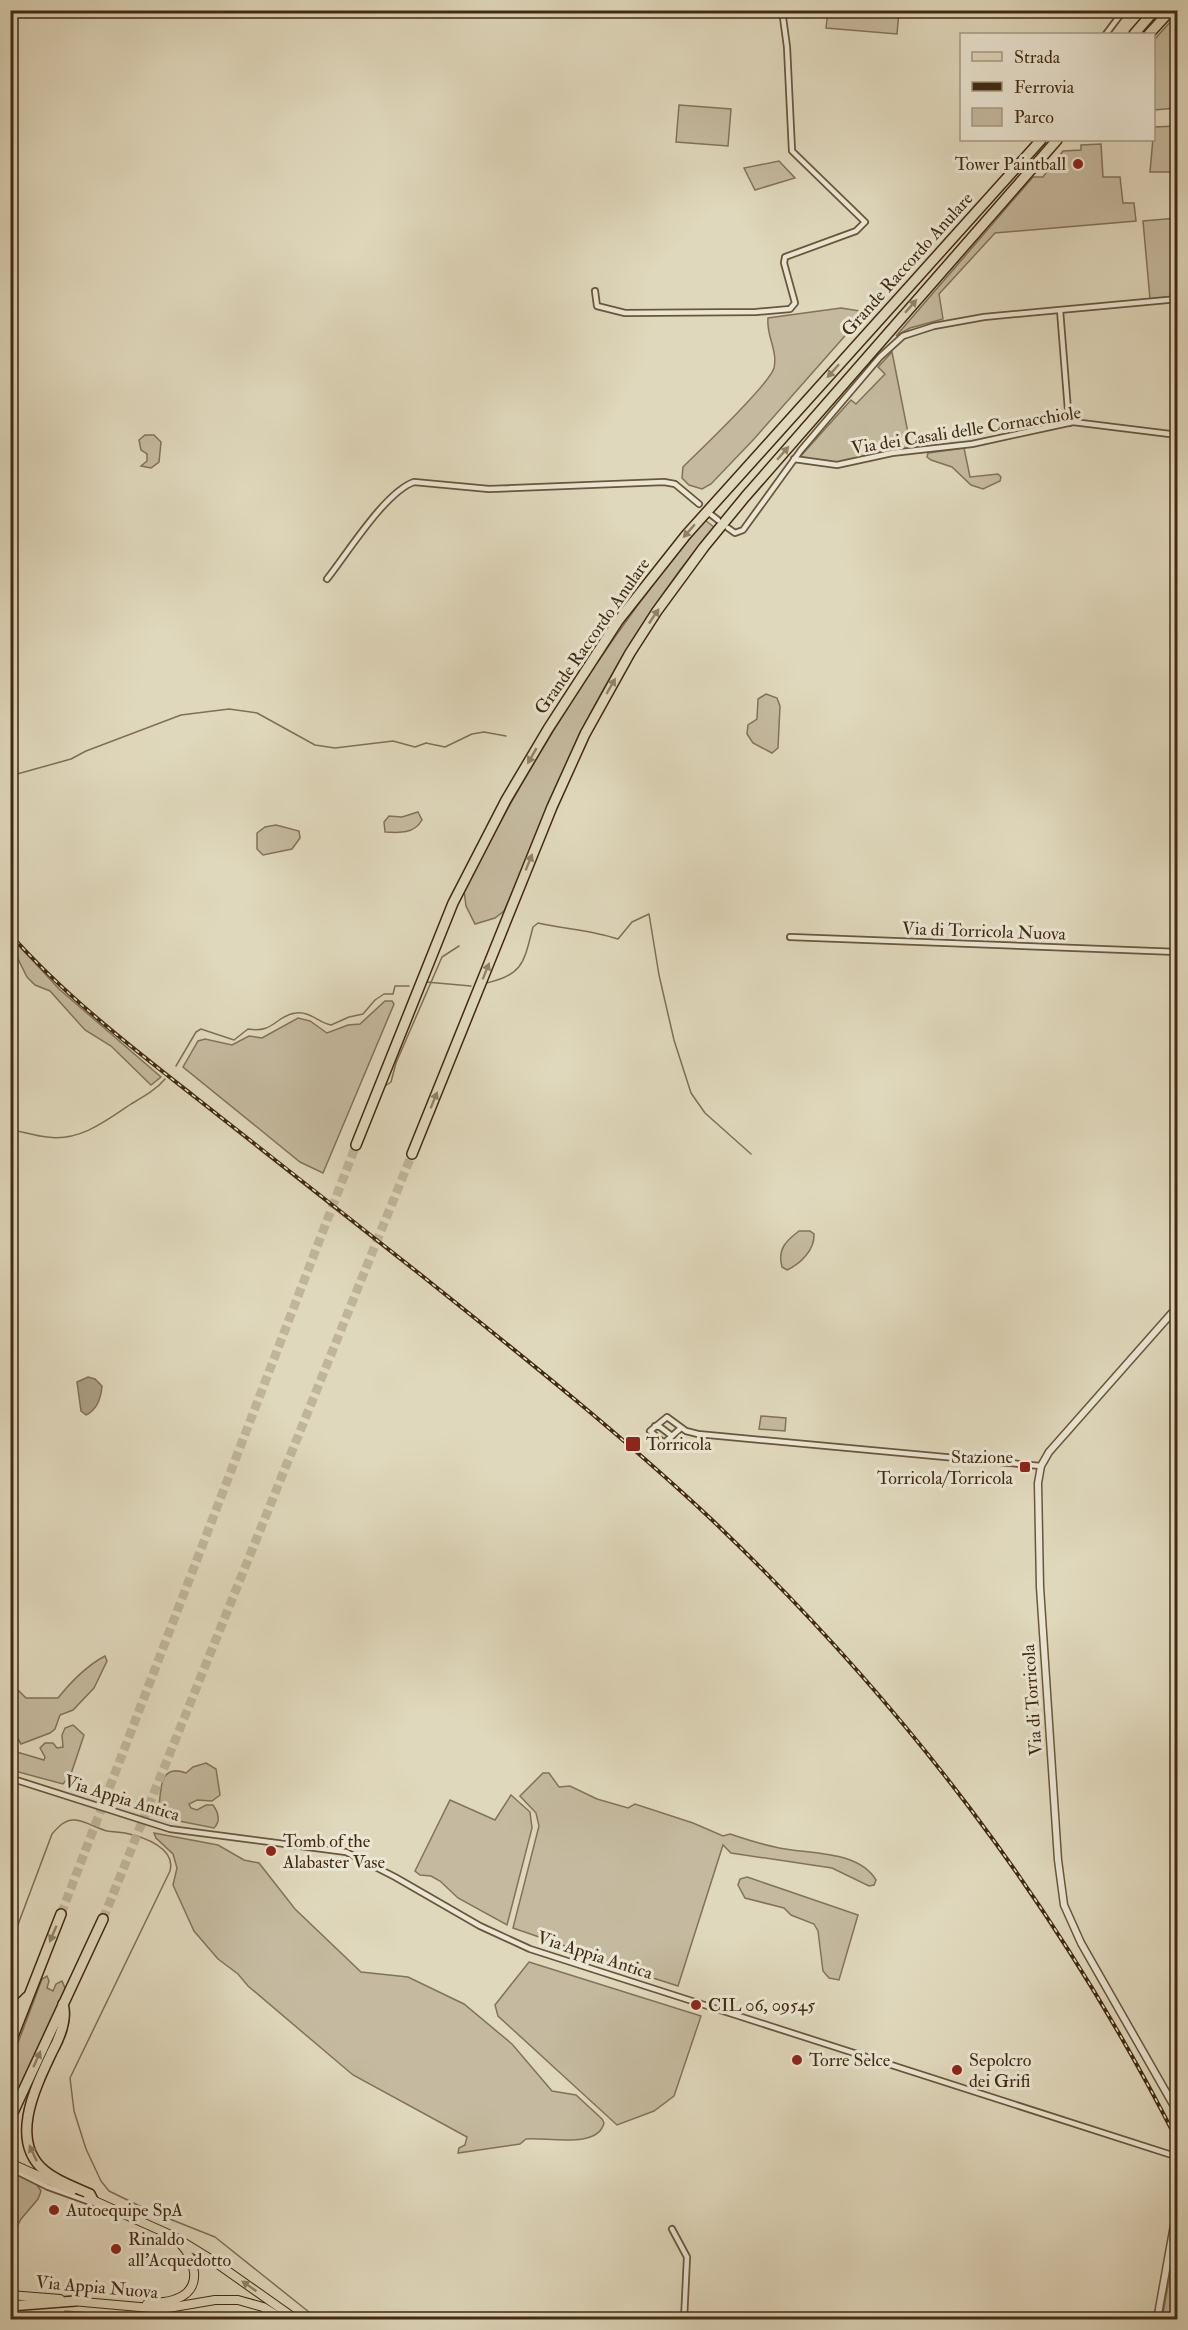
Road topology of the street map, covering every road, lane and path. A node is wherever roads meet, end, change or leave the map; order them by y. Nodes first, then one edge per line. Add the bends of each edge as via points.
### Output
1 (782, 10) edge
2 (1124, 10) edge
3 (1148, 10) edge
4 (1155, 10) edge
5 (1174, 17) edge
6 (1107, 33) edge
7 (1134, 33) edge
8 (1134, 33) edge
9 (1150, 33) edge
10 (1040, 141) edge
11 (1056, 141) edge
12 (595, 291) dead end
13 (1178, 299) edge
14 (1060, 310) junction
15 (1069, 423) junction
16 (1178, 435) edge
17 (794, 459) junction
18 (699, 504) dead end
19 (709, 513) dead end
20 (718, 520) dead end
21 (728, 528) dead end
22 (327, 579) dead end
23 (790, 937) dead end
24 (1178, 952) edge
25 (356, 1145) tunnel mouth
26 (412, 1154) tunnel mouth
27 (1178, 1306) edge
28 (655, 1426) junction
29 (681, 1428) junction
30 (672, 1436) junction
31 (1041, 1466) junction
32 (10, 1778) edge
33 (61, 1914) tunnel mouth
34 (103, 1919) tunnel mouth
35 (28, 1995) junction
36 (63, 2004) junction
37 (10, 2014) edge
38 (10, 2044) edge
39 (1178, 2113) edge
40 (10, 2119) edge
41 (1178, 2157) edge
42 (10, 2163) edge
43 (10, 2168) edge
44 (93, 2200) junction
45 (1178, 2203) edge
46 (112, 2208) junction
47 (672, 2229) dead end
48 (173, 2236) junction
49 (10, 2295) edge
50 (75, 2301) junction
51 (10, 2306) edge
52 (144, 2307) junction
53 (284, 2319) edge
54 (297, 2319) edge
55 (684, 2319) edge
56 (1157, 2319) edge

1 - 12 street via 792,151 865,222 856,231 785,257 795,303 790,309 625,313 597,306
2 - 6 street
3 - 7 highway
4 - 8 highway
5 - 9 highway
10 -> 25 highway, Grande Raccordo Anulare via 686,535 618,621 506,800 459,891
26 -> 11 highway, Grande Raccordo Anulare via 552,807 585,734 636,643 724,522
13 - 14 street
14 - 15 street
14 - 17 street via 956,321 907,334 880,357
15 - 16 street, Via dei Casali delle Cornacchiole
15 - 17 street, Via dei Casali delle Cornacchiole via 972,444 892,453 837,465
17 - 21 street via 745,528 737,533
18 - 22 street via 675,484 664,482 489,489 414,482 388,501
19 - 20 street
23 - 24 street, Via di Torricola Nuova
27 - 31 street, Via di Torricola via 1050,1450
28 - 29 street via 667,1417
28 - 30 street
28 - 30 street via 650,1431 664,1443
29 - 30 street
29 - 31 street via 709,1435
31 - 39 street, Via di Torricola via 1037,1492 1040,1603 1064,1907 1084,1950
32 - 41 street, Via Appia Antica via 170,1829 346,1852 480,1926 530,1948
33 -> 35 highway
34 - 36 highway
35 - 37 highway
35 - 38 highway
40 -> 36 highway
44 -> 36 highway via 90,2194 41,2167 27,2140 29,2112 60,2034
42 - 44 main road
43 - 46 street via 51,2188
44 - 46 main road
45 - 56 street
46 - 48 main road
47 - 55 street via 687,2257
48 - 52 main road via 192,2260 192,2286 177,2299
54 -> 48 main road
49 - 50 main road, Via Appia Nuova
50 - 51 highway
50 - 52 main road, Via Appia Nuova
52 - 53 main road, Via Appia Nuova via 162,2309 238,2300 263,2307

